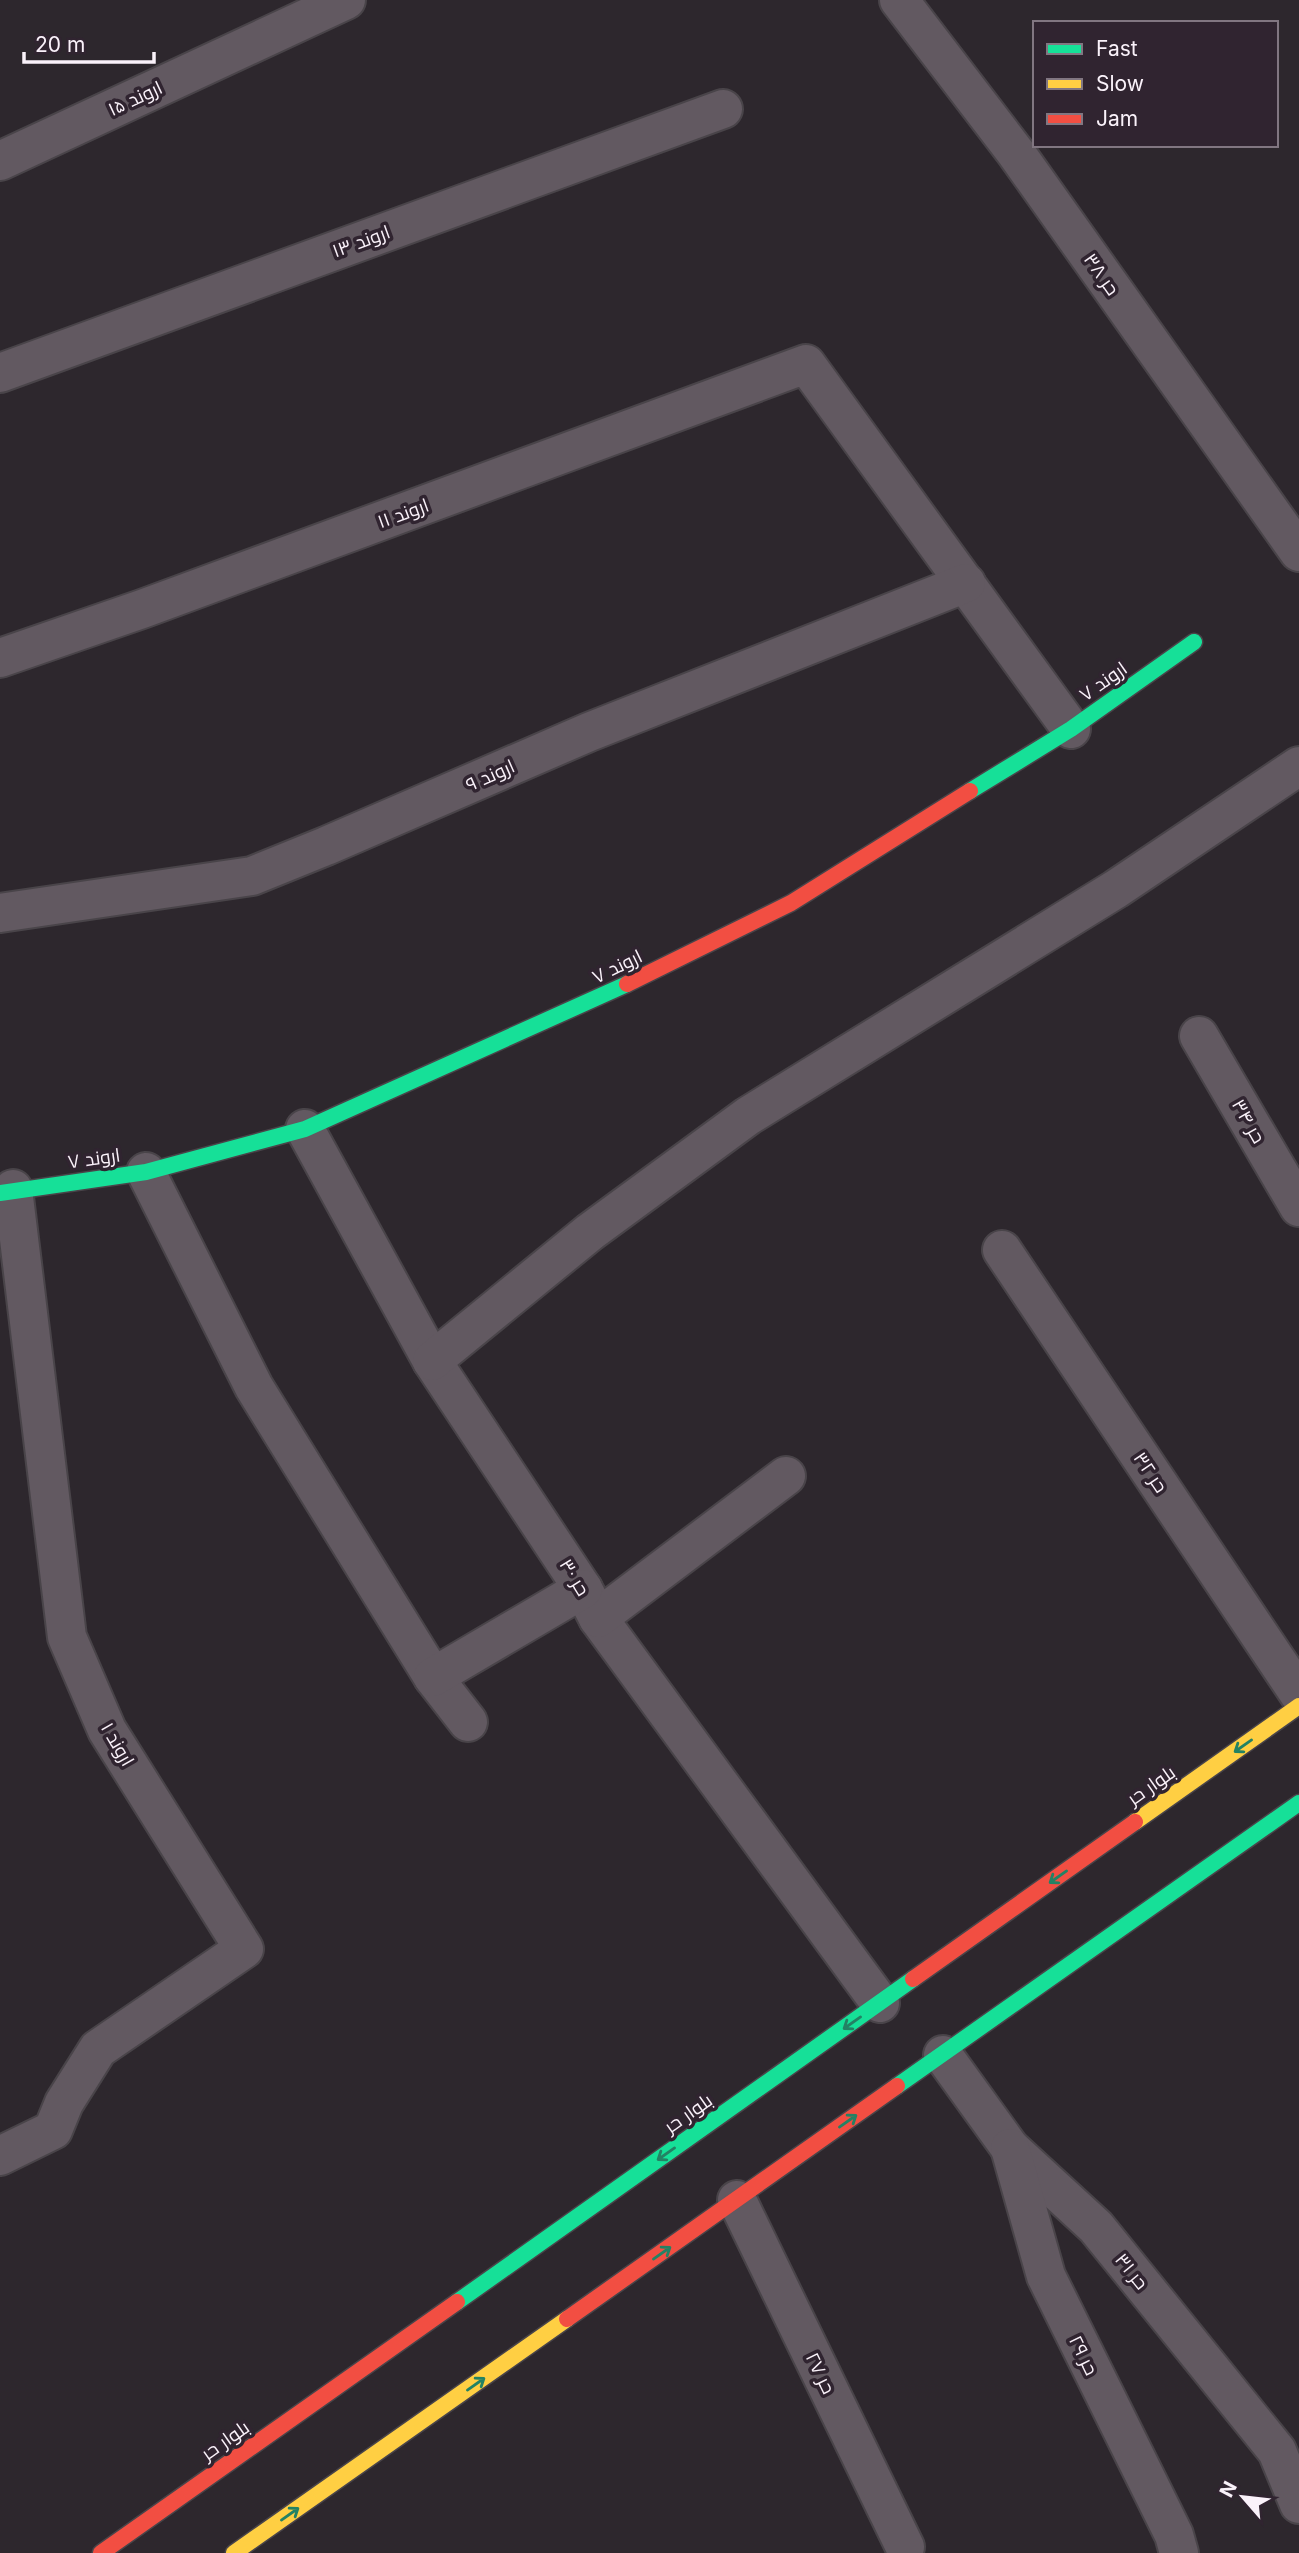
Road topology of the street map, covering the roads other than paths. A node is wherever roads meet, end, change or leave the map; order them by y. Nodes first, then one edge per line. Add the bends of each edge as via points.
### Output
1 (346, 0) edge
2 (899, 0) edge
3 (723, 110) dead end
4 (0, 161) edge
5 (0, 373) edge
6 (1299, 552) edge
7 (966, 583) junction
8 (1194, 642) dead end
9 (0, 658) edge
10 (1071, 729) junction
11 (1299, 766) edge
12 (0, 913) edge
13 (1199, 1036) dead end
14 (304, 1129) junction
15 (146, 1172) junction
16 (6, 1191) edge
17 (1299, 1207) edge
18 (1002, 1250) dead end
19 (432, 1361) junction
20 (786, 1476) dead end
21 (591, 1603) junction
22 (433, 1677) junction
23 (1299, 1694) edge
24 (1299, 1706) edge
25 (468, 1722) dead end
26 (1299, 1803) edge
27 (880, 2003) junction
28 (943, 2055) junction
29 (1010, 2148) junction
30 (0, 2156) edge
31 (737, 2200) junction
32 (1299, 2504) edge
33 (905, 2547) dead end
34 (244, 2550) edge
35 (101, 2553) edge
36 (1179, 2553) edge

1 - 4 street, اروند ۱۵
2 - 6 street, حر ۳۸ via 1016,153
3 - 5 street, اروند ۱۳
7 - 9 street, اروند ۱۱ via 806,364 142,610
7 - 10 street
7 - 12 street, اروند ۹ via 589,732 252,876
8 - 10 main road, اروند ۷
10 - 14 main road, اروند ۷ via 791,904 603,996
11 - 19 street via 1116,889 748,1116 590,1232
13 - 17 street, حر ۳۴
14 - 15 main road, اروند ۷
14 - 19 street, حر ۳۰
15 - 16 main road, اروند ۷
15 - 22 street via 254,1387
16 - 30 street, اروند ۱ via 67,1637 107,1730 244,1950 98,2049 53,2130
18 - 23 street, حر ۳۲
19 - 21 street, حر ۳۰
20 - 21 street
21 - 22 street
21 - 27 street, حر ۳۰
22 - 25 street
24 -> 27 main road, بلوار حر
26 - 28 main road
27 -> 35 main road, بلوار حر
28 - 29 street, حر ۳۱
31 -> 28 main road
29 - 32 street, حر ۳۱ via 1096,2227 1277,2451
29 - 36 street, حر ۲۹ via 1046,2276
31 - 33 street, حر ۲۷
34 -> 31 main road

